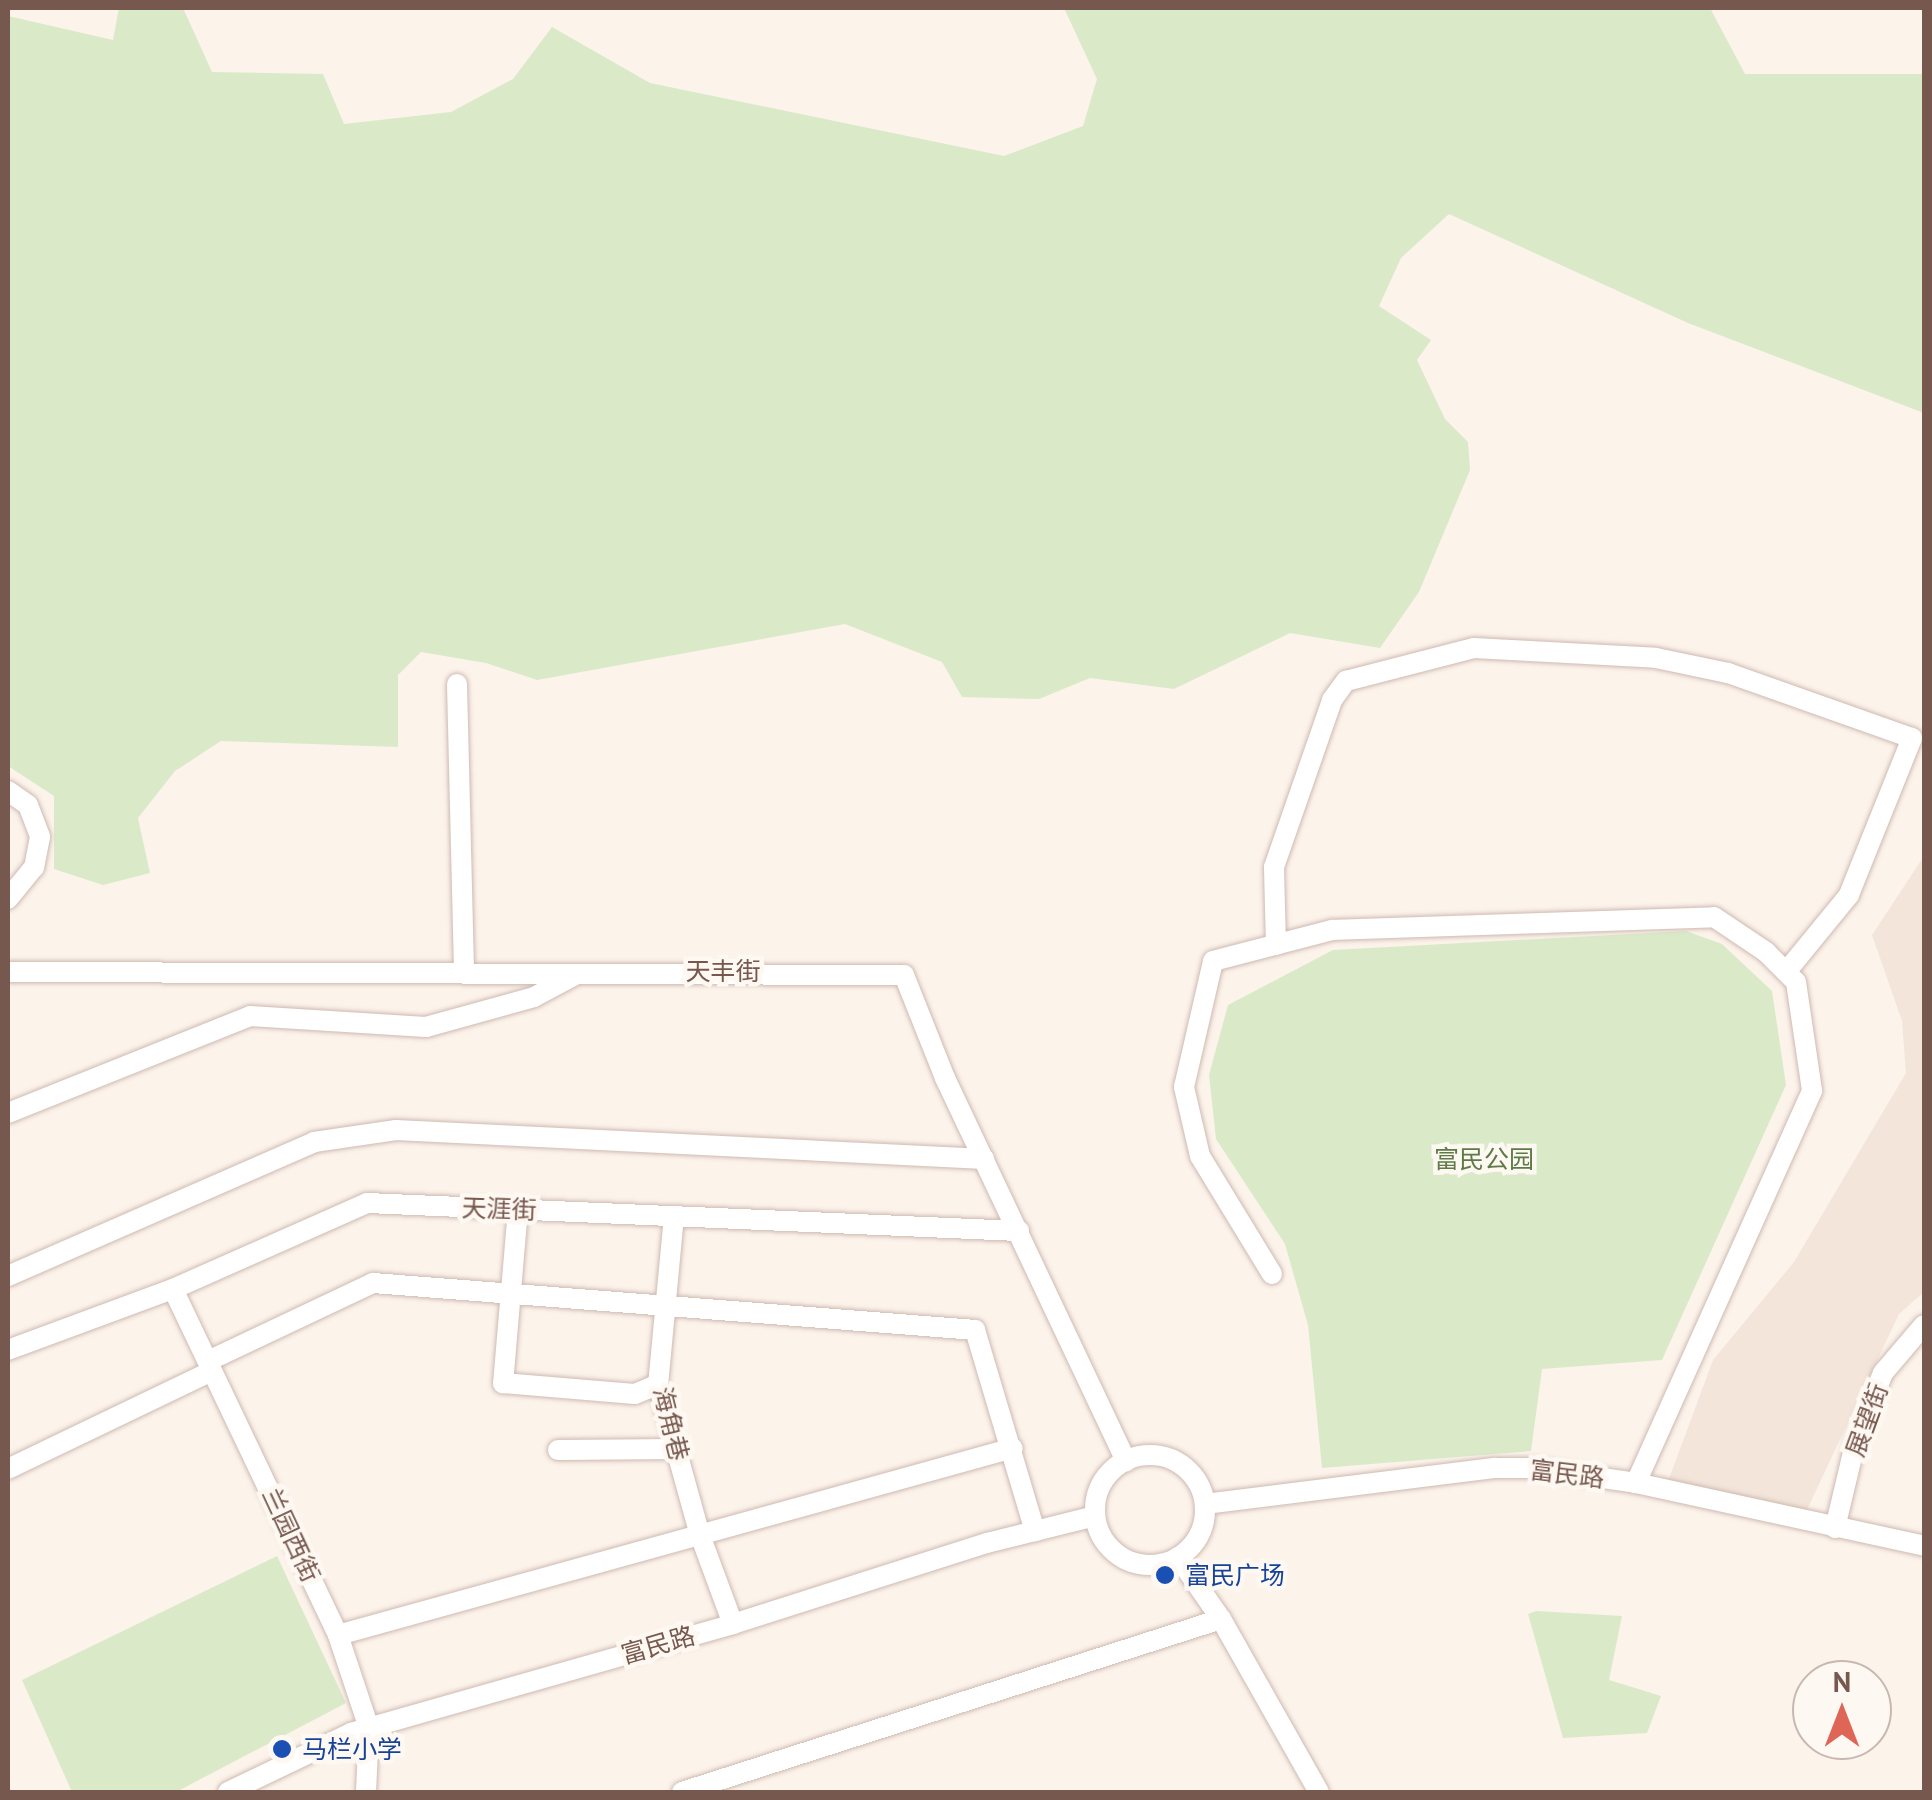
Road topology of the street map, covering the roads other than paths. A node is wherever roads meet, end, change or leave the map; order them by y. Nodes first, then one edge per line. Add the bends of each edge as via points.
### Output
1 (457, 684) dead end
2 (8, 791) edge
3 (8, 899) edge
4 (1276, 945) junction
5 (464, 971) junction
6 (583, 971) junction
7 (8, 972) edge
8 (1786, 972) junction
9 (8, 1113) edge
10 (984, 1158) junction
11 (518, 1209) junction
12 (674, 1216) junction
13 (1019, 1231) junction
14 (1272, 1274) dead end
15 (8, 1276) edge
16 (173, 1288) junction
17 (509, 1294) junction
18 (664, 1306) junction
19 (1924, 1325) edge
20 (8, 1350) edge
21 (210, 1366) junction
22 (658, 1384) junction
23 (1013, 1448) junction
24 (676, 1449) junction
25 (558, 1450) dead end
26 (1126, 1461) junction
27 (8, 1469) edge
28 (1636, 1484) junction
29 (1206, 1504) junction
30 (1094, 1516) junction
31 (1835, 1528) junction
32 (1035, 1531) junction
33 (700, 1535) junction
34 (1924, 1546) edge
35 (1178, 1557) junction
36 (1221, 1620) junction
37 (733, 1624) junction
38 (338, 1635) junction
39 (369, 1728) junction
40 (228, 1792) edge
41 (366, 1792) edge
42 (682, 1792) edge
43 (1319, 1792) edge

1 - 5 street
2 - 3 street via 28,805 40,838 34,867
4 - 8 street via 1332,930 1714,917
4 - 8 street via 1274,867 1332,700 1346,680 1474,648 1656,658 1728,673 1912,738 1849,895
4 - 14 street via 1214,961 1184,1087 1200,1156
5 - 6 street, 天丰街
5 - 7 street, 天丰街
6 - 9 street via 534,997 426,1027 250,1016
6 - 10 street, 天丰街 via 904,974
8 - 28 street via 1796,982 1812,1091
10 - 13 street, 天丰街
10 - 15 street via 396,1130 314,1142
11 - 12 street, 天涯街
11 - 16 street, 天涯街 via 367,1203
11 - 17 street
12 - 13 street, 天涯街
12 - 18 street, 海角巷
13 - 26 street, 天丰街
16 - 20 street, 天涯街
16 - 21 street, 兰园西街
17 - 18 street
17 - 21 street via 373,1283
17 - 22 street via 503,1384 635,1394
18 - 22 street, 海角巷
18 - 23 street via 975,1330
19 - 31 street, 展望街 via 1883,1373 1855,1444
21 - 27 street
21 - 38 street, 兰园西街
22 - 24 street, 海角巷
23 - 32 street
23 - 33 street
24 - 25 street
24 - 33 street, 海角巷
26 - 29 street via 1160,1456 1177,1462 1191,1472
26 - 30 street via 1100,1488
28 - 29 street, 富民路 via 1571,1471 1496,1468
28 - 31 street, 富民路
29 - 35 street via 1200,1535
30 - 32 street, 富民路
30 - 35 street via 1104,1540 1130,1561 1163,1564
31 - 34 street, 富民路
32 - 37 street, 富民路
33 - 37 street, 海角巷
33 - 38 street
35 - 36 street
36 - 42 street
36 - 43 street
37 - 39 street, 富民路
38 - 39 street, 兰园西街
39 - 40 street, 富民路
39 - 41 street, 兰园西街

